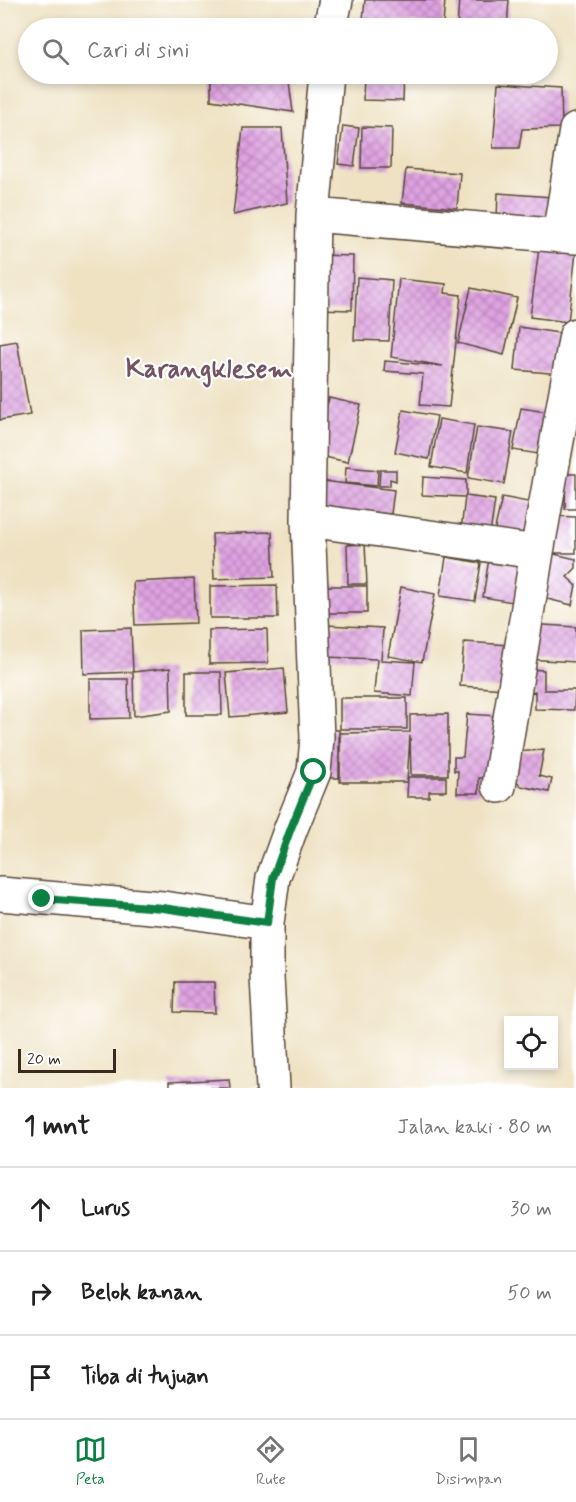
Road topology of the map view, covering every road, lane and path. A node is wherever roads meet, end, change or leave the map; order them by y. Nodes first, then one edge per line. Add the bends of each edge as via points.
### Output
1 (336, 0) edge
2 (332, 18) edge
3 (325, 84) edge
4 (576, 130) edge
5 (313, 215) junction
6 (567, 236) edge
7 (576, 335) edge
8 (308, 520) junction
9 (537, 552) junction
10 (499, 786) dead end
11 (0, 894) edge
12 (267, 923) junction
13 (273, 1088) edge

1 - 2 street
3 - 5 street
4 - 6 street
5 - 6 street
5 - 8 street
7 - 9 street
8 - 9 street
8 - 12 street via 317,738 314,772 273,878
9 - 10 street
11 - 12 street via 163,908
12 - 13 street

